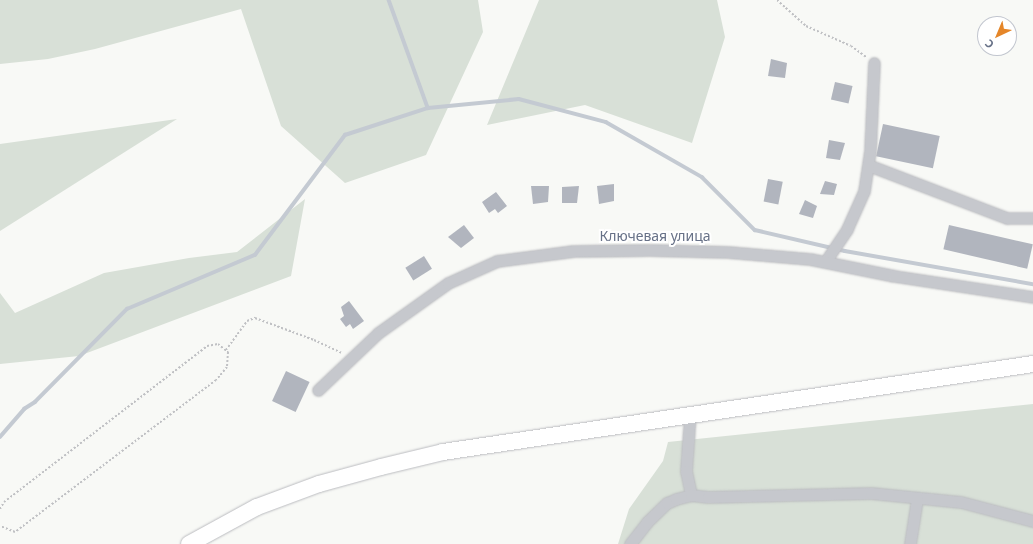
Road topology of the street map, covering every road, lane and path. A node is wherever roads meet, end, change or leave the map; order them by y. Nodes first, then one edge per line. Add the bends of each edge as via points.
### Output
1 (777, 0) edge
2 (874, 63) joint
3 (868, 165) junction
4 (1033, 218) edge
5 (825, 262) junction
6 (1033, 297) edge
7 (226, 350) junction
8 (352, 358) junction
9 (1033, 364) edge
10 (318, 390) dead end
11 (690, 414) junction
12 (691, 495) junction
13 (917, 499) junction
14 (0, 509) edge
15 (1033, 521) edge
16 (0, 526) edge
17 (189, 544) edge
18 (630, 544) edge
19 (910, 544) edge

1 - 2 path via 806,26 851,46
2 - 3 street
3 - 4 street via 1007,218
3 - 5 street via 864,192 847,228
5 - 6 street, Ключевая улица via 894,276
5 - 8 street, Ключевая улица via 728,252 650,250 573,251 497,261 448,283 378,333
7 - 8 path via 248,321 255,318 314,340
7 - 14 path via 218,344 208,346 4,502
7 - 16 path via 227,367 216,380 15,532
8 - 10 street, Ключевая улица
9 - 11 highway
11 - 12 street via 686,471
11 - 17 highway via 443,452 381,467 319,484 257,507
12 - 13 street via 708,497 871,493
12 - 18 street via 676,498 661,508
13 - 15 street via 961,502
13 - 19 street

